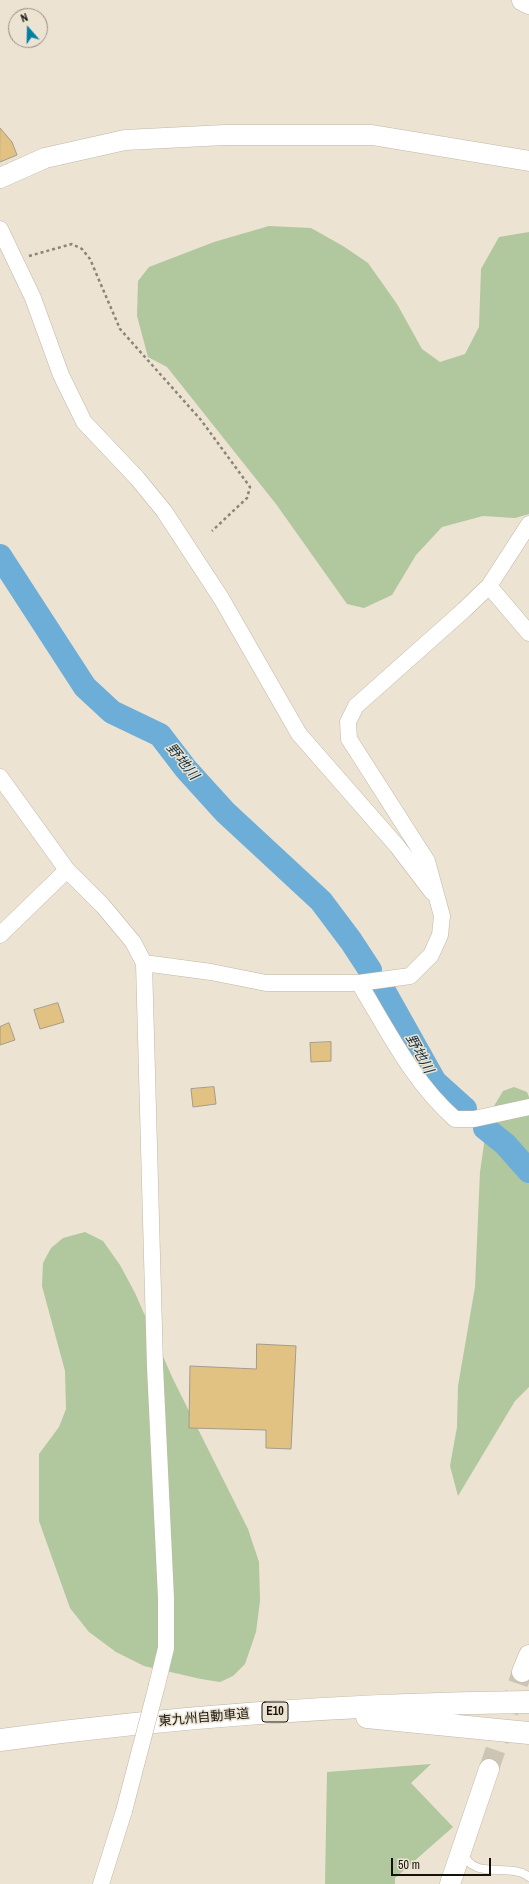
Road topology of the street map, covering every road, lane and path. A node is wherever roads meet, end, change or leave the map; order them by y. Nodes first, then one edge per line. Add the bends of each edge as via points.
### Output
1 (523, 0) edge
2 (529, 4) edge
3 (529, 161) edge
4 (0, 178) edge
5 (0, 229) edge
6 (14, 260) junction
7 (529, 524) edge
8 (212, 531) dead end
9 (489, 586) junction
10 (529, 633) edge
11 (0, 777) edge
12 (66, 870) junction
13 (435, 896) junction
14 (0, 935) edge
15 (144, 963) junction
16 (359, 983) junction
17 (529, 1107) edge
18 (527, 1672) edge
19 (529, 1702) edge
20 (391, 1705) junction
21 (160, 1722) junction
22 (529, 1733) edge
23 (0, 1740) edge
24 (489, 1769) tunnel mouth
25 (462, 1846) junction
26 (529, 1877) edge
27 (453, 1880) edge
28 (101, 1884) edge

1 - 2 highway
3 - 4 street via 372,135 225,134 125,140 45,158
5 - 6 street
6 - 8 path via 72,244 82,249 90,259 120,328 201,420 250,487 247,498
6 - 13 street via 33,298 61,375 84,422 164,511 221,598 299,734 397,846
7 - 9 street
9 - 10 street
9 - 13 street via 356,706 348,722 349,739 427,861
11 - 12 street
12 - 14 street
12 - 15 street via 103,906 134,942
13 - 16 street via 442,916 440,936 432,955 410,976
15 - 16 street via 266,983
15 - 28 street, bridge via 166,1648 124,1811
16 - 17 street via 414,1074 436,1103 455,1119 474,1119
18 - 20 highway via 464,1695
19 - 20 highway, 東九州自動車道 / E10
20 - 21 highway, 東九州自動車道 / E10
21 - 22 highway via 252,1723 339,1716
21 - 23 highway, 東九州自動車道 / E10
24 - 25 street
25 - 26 lane via 465,1857 476,1868 515,1870
25 - 27 street

